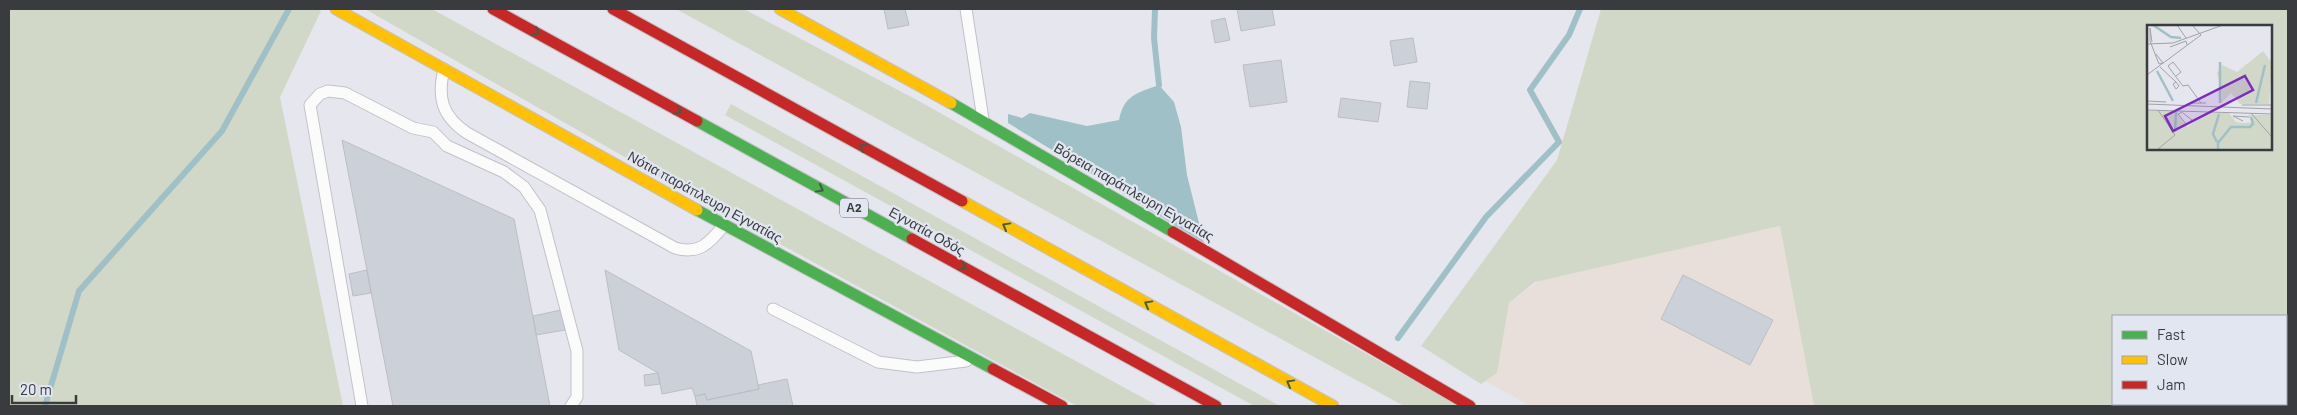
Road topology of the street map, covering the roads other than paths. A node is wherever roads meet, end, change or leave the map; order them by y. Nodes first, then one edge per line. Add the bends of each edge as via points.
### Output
1 (336, 9) edge
2 (493, 9) edge
3 (613, 9) edge
4 (780, 9) edge
5 (966, 9) edge
6 (444, 69) junction
7 (452, 120) junction
8 (983, 121) junction
9 (433, 132) junction
10 (724, 225) junction
11 (773, 309) dead end
12 (975, 360) junction
13 (362, 406) edge
14 (571, 406) edge
15 (1062, 406) edge
16 (1216, 406) edge
17 (1333, 406) edge
18 (1470, 406) edge

1 - 6 main road, Νότια παράπλευρη Εγνατίας
2 -> 16 main road, Εγνατία Οδός / Α2
17 -> 3 main road
4 - 8 main road, Βόρεια παράπλευρη Εγνατίας
5 - 8 lane
6 - 7 lane via 441,102
6 - 10 main road, Νότια παράπλευρη Εγνατίας
7 - 9 lane
7 - 10 lane via 467,133 675,248 688,252 700,249
8 - 18 main road, Βόρεια παράπλευρη Εγνατίας
9 - 13 lane via 413,128 345,93 328,91 320,94 310,105
9 - 14 lane via 447,146 504,172 524,187 540,210 577,351 577,397
10 - 12 main road, Νότια παράπλευρη Εγνατίας
11 - 12 lane via 878,362 917,367
12 - 15 main road, Νότια παράπλευρη Εγνατίας

